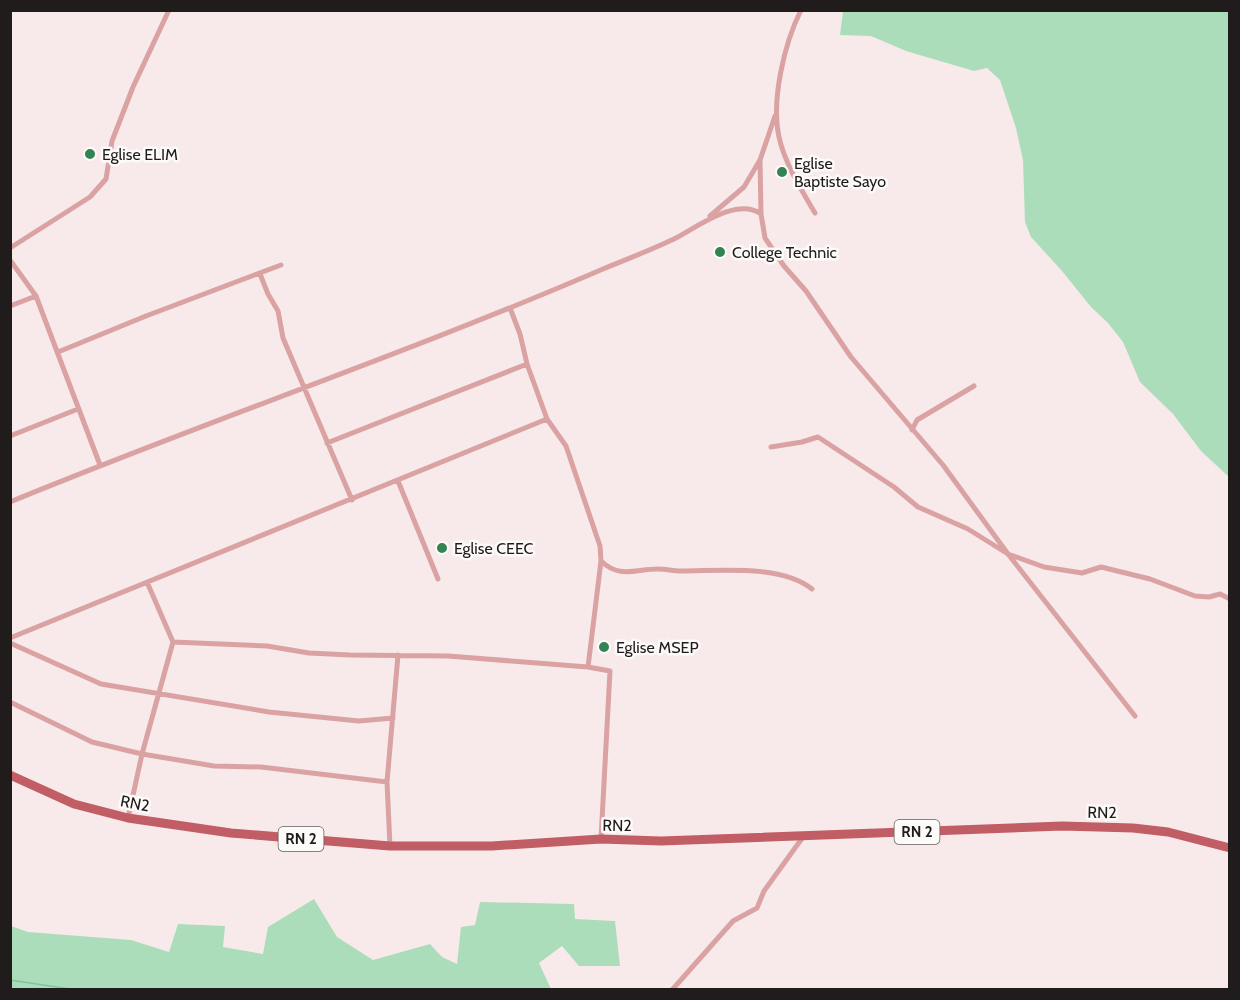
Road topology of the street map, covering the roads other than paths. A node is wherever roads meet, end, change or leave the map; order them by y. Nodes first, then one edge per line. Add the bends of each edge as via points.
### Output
1 (169, 10) edge
2 (801, 10) edge
3 (776, 113) junction
4 (760, 160) junction
5 (815, 213) dead end
6 (761, 214) junction
7 (704, 220) junction
8 (10, 248) edge
9 (10, 260) edge
10 (281, 266) dead end
11 (260, 274) junction
12 (36, 296) junction
13 (10, 306) edge
14 (510, 308) junction
15 (58, 352) junction
16 (527, 364) junction
17 (974, 386) dead end
18 (304, 388) junction
19 (78, 409) junction
20 (547, 419) junction
21 (912, 430) junction
22 (10, 436) edge
23 (327, 443) junction
24 (771, 447) dead end
25 (100, 465) junction
26 (398, 481) junction
27 (352, 500) junction
28 (10, 502) edge
29 (1008, 554) junction
30 (602, 561) junction
31 (438, 579) dead end
32 (147, 582) junction
33 (812, 589) dead end
34 (1230, 599) edge
35 (10, 638) edge
36 (174, 642) junction
37 (10, 643) edge
38 (398, 655) junction
39 (588, 667) junction
40 (158, 694) junction
41 (10, 702) edge
42 (1136, 716) dead end
43 (393, 718) junction
44 (142, 754) junction
45 (10, 775) edge
46 (387, 782) junction
47 (128, 818) junction
48 (803, 837) junction
49 (601, 839) junction
50 (390, 846) junction
51 (1230, 849) edge
52 (672, 990) edge

1 - 8 street via 115,133 106,179 90,196
2 - 3 street via 782,68
3 - 4 street
3 - 5 street via 779,140 794,178
4 - 6 street
4 - 7 street via 744,187
6 - 7 street via 755,209 738,209
6 - 21 street via 765,238 784,266 806,291 850,357
7 - 14 street via 673,239
9 - 12 street
10 - 11 street
11 - 15 street
11 - 18 street via 278,310 283,338
12 - 13 street
12 - 15 street
14 - 16 street
14 - 18 street
15 - 19 street
16 - 20 street
16 - 23 street
17 - 21 street via 917,420
18 - 23 street
18 - 25 street
19 - 22 street
19 - 25 street
20 - 26 street
20 - 30 street via 566,446
21 - 29 street via 943,465
23 - 27 street
24 - 29 street via 818,437 918,507 968,529
25 - 28 street
26 - 27 street
26 - 31 street
27 - 32 street
29 - 34 street via 1044,567 1082,573 1101,567 1195,596 1220,594
29 - 42 street
30 - 33 street via 610,569 629,572 741,570 798,579
30 - 39 street
32 - 35 street
32 - 36 street
36 - 38 street via 267,646 309,653
36 - 40 street
37 - 40 street via 101,684
38 - 39 street
38 - 43 street
39 - 49 street via 611,674
40 - 43 street via 269,712 359,721
40 - 44 street
41 - 44 street via 92,742
43 - 46 street
44 - 46 street via 214,766 261,767
44 - 47 street
45 - 47 main road, RN2 / RN 2 via 74,804
46 - 50 street
47 - 50 main road, RN2 / RN 2 via 231,833
48 - 49 main road, RN2 / RN 2
48 - 51 main road, RN2 / RN 2 via 1125,827 1168,832
48 - 52 street via 764,891 757,908 733,921
49 - 50 main road, RN2 / RN 2 via 492,846

